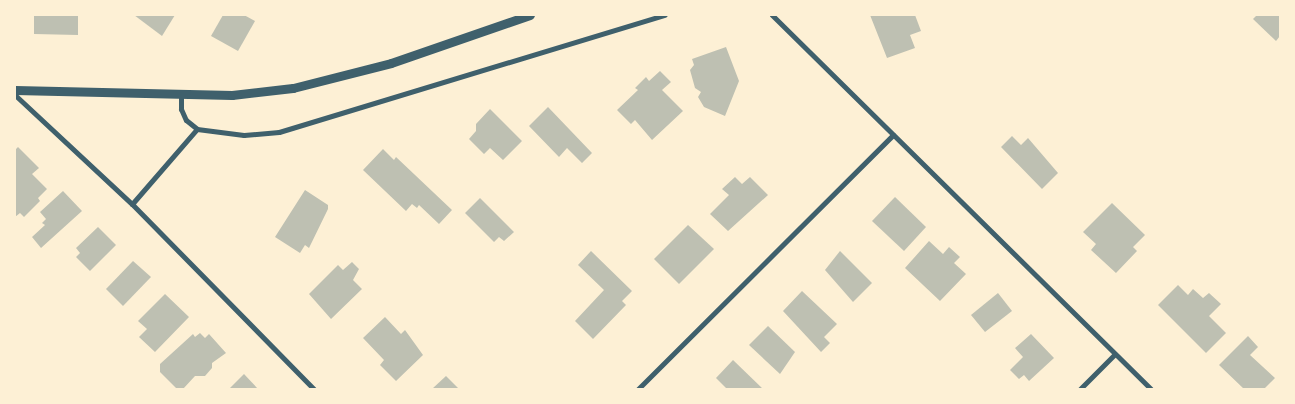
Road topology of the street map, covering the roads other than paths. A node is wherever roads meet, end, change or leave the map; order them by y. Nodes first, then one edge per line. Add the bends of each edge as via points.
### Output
1 (530, 15) edge
2 (665, 15) edge
3 (772, 15) edge
4 (15, 90) edge
5 (15, 95) edge
6 (181, 95) junction
7 (197, 130) junction
8 (893, 135) junction
9 (132, 204) junction
10 (1115, 354) junction
11 (314, 389) edge
12 (638, 389) edge
13 (1080, 389) edge
14 (1151, 389) edge

1 - 6 street via 343,78 240,94
2 - 7 street via 279,132 244,135
3 - 8 street
4 - 6 street
5 - 9 street
6 - 7 street via 184,114
7 - 9 street
8 - 10 street
8 - 12 street
9 - 11 street
10 - 13 street
10 - 14 street

